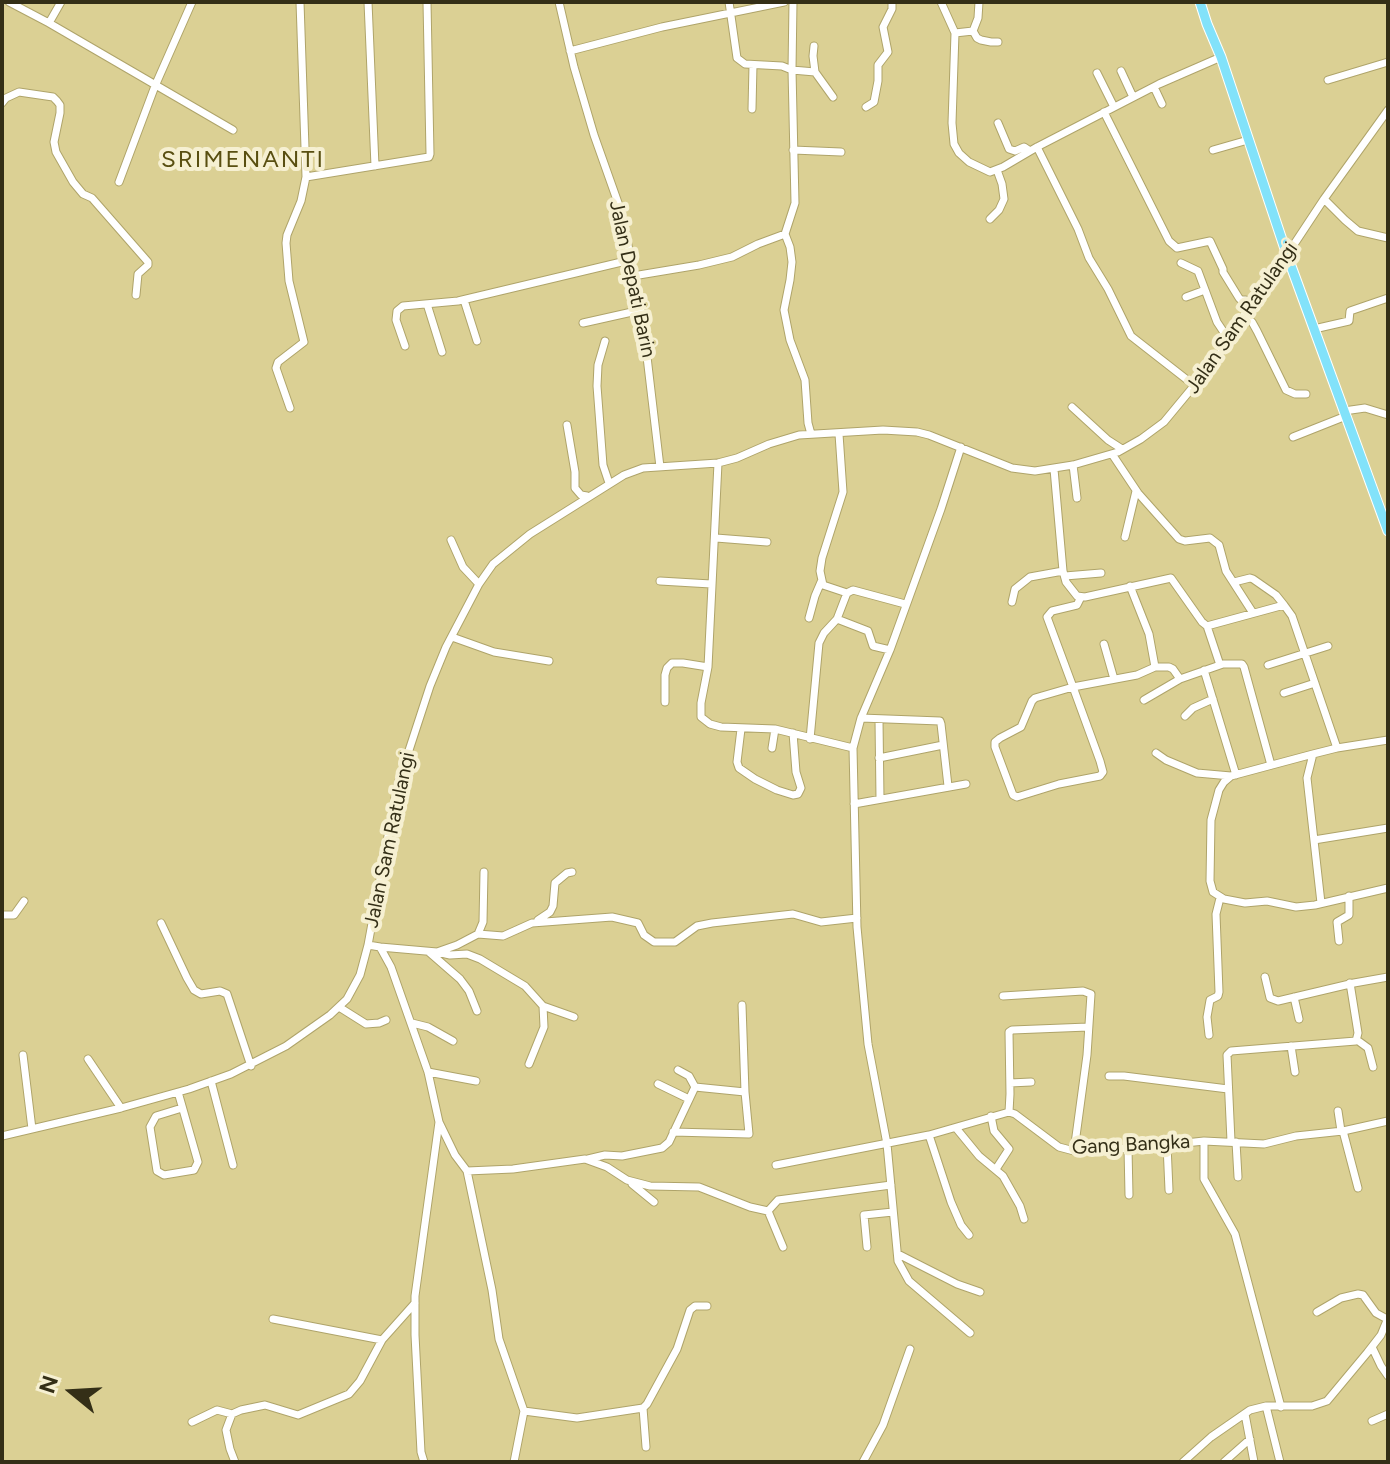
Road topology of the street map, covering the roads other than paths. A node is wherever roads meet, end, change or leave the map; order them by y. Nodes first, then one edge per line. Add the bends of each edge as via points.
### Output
1 (9, 2) edge
2 (61, 2) edge
3 (192, 2) edge
4 (300, 2) edge
5 (368, 2) edge
6 (427, 2) edge
7 (559, 2) edge
8 (729, 2) edge
9 (784, 2) edge
10 (793, 2) edge
11 (892, 2) edge
12 (941, 2) edge
13 (979, 2) edge
14 (1200, 2) edge
15 (731, 13) junction
16 (49, 23) junction
17 (973, 31) junction
18 (955, 33) junction
19 (998, 42) dead end
20 (814, 46) dead end
21 (570, 51) junction
22 (1221, 57) junction
23 (1388, 62) edge
24 (753, 65) junction
25 (792, 70) junction
26 (1121, 71) dead end
27 (815, 72) junction
28 (1097, 73) dead end
29 (1328, 80) dead end
30 (155, 86) junction
31 (1154, 87) junction
32 (833, 97) dead end
33 (1133, 97) junction
34 (2, 103) edge
35 (1162, 104) dead end
36 (866, 107) dead end
37 (1114, 107) junction
38 (752, 109) dead end
39 (1388, 110) edge
40 (1104, 112) junction
41 (998, 123) dead end
42 (233, 130) dead end
43 (1248, 140) junction
44 (1034, 149) junction
45 (793, 150) junction
46 (1213, 150) dead end
47 (841, 152) dead end
48 (375, 166) junction
49 (997, 170) junction
50 (306, 177) junction
51 (119, 182) dead end
52 (1324, 199) junction
53 (990, 219) dead end
54 (785, 234) junction
55 (1388, 238) edge
56 (1287, 255) junction
57 (630, 260) junction
58 (1181, 263) dead end
59 (633, 276) junction
60 (1205, 290) junction
61 (136, 295) dead end
62 (1186, 297) dead end
63 (1388, 298) edge
64 (464, 300) junction
65 (427, 304) junction
66 (1250, 306) junction
67 (641, 310) junction
68 (1244, 316) junction
69 (583, 323) dead end
70 (1314, 329) junction
71 (1229, 340) junction
72 (477, 341) dead end
73 (605, 341) dead end
74 (405, 346) dead end
75 (442, 352) dead end
76 (1195, 386) junction
77 (1306, 394) dead end
78 (1072, 407) dead end
79 (290, 408) dead end
80 (1345, 414) junction
81 (1388, 415) edge
82 (567, 425) dead end
83 (811, 434) junction
84 (839, 434) junction
85 (1293, 437) dead end
86 (961, 447) junction
87 (1122, 449) junction
88 (1112, 454) junction
89 (718, 463) junction
90 (1073, 465) junction
91 (660, 467) junction
92 (1054, 469) junction
93 (609, 483) junction
94 (1136, 491) junction
95 (587, 496) junction
96 (1077, 498) dead end
97 (1388, 531) edge
98 (1125, 537) dead end
99 (716, 538) junction
100 (451, 540) dead end
101 (767, 542) dead end
102 (1101, 573) dead end
103 (1064, 574) junction
104 (660, 581) dead end
105 (821, 582) junction
106 (1234, 582) junction
107 (479, 584) junction
108 (711, 584) junction
109 (1130, 586) junction
110 (847, 593) junction
111 (1081, 597) junction
112 (1012, 602) dead end
113 (905, 604) junction
114 (1284, 605) junction
115 (1253, 613) junction
116 (809, 618) dead end
117 (837, 619) junction
118 (1207, 626) junction
119 (452, 637) junction
120 (1104, 644) dead end
121 (1328, 646) dead end
122 (890, 650) junction
123 (1305, 655) junction
124 (549, 661) dead end
125 (1220, 665) junction
126 (1268, 665) dead end
127 (708, 667) junction
128 (1155, 667) junction
129 (1204, 670) junction
130 (1114, 679) junction
131 (1180, 679) junction
132 (1315, 683) junction
133 (1073, 687) junction
134 (1284, 693) dead end
135 (1213, 699) junction
136 (1144, 700) dead end
137 (665, 702) dead end
138 (1185, 716) dead end
139 (861, 718) junction
140 (879, 720) junction
141 (741, 729) junction
142 (775, 729) junction
143 (793, 733) junction
144 (810, 739) junction
145 (1388, 740) edge
146 (943, 745) junction
147 (772, 748) dead end
148 (853, 748) junction
149 (1337, 748) junction
150 (1156, 753) dead end
151 (1313, 754) junction
152 (879, 758) junction
153 (1271, 765) junction
154 (1234, 776) junction
155 (966, 784) dead end
156 (948, 786) junction
157 (880, 799) junction
158 (854, 804) junction
159 (1388, 828) edge
160 (1314, 840) junction
161 (484, 872) dead end
162 (572, 872) dead end
163 (1388, 888) edge
164 (1349, 896) junction
165 (1220, 898) junction
166 (24, 901) dead end
167 (1321, 903) junction
168 (2, 915) edge
169 (857, 918) junction
170 (161, 923) dead end
171 (532, 923) junction
172 (478, 934) junction
173 (1339, 941) dead end
174 (368, 945) junction
175 (380, 947) junction
176 (432, 951) junction
177 (1265, 977) dead end
178 (1388, 977) edge
179 (1350, 983) junction
180 (1003, 996) dead end
181 (1294, 997) junction
182 (742, 1005) dead end
183 (543, 1006) junction
184 (339, 1007) junction
185 (477, 1011) dead end
186 (574, 1017) dead end
187 (1299, 1019) dead end
188 (386, 1020) dead end
189 (412, 1023) junction
190 (1088, 1027) junction
191 (1209, 1035) dead end
192 (1357, 1040) junction
193 (453, 1041) dead end
194 (1291, 1046) junction
195 (23, 1055) dead end
196 (88, 1059) dead end
197 (529, 1064) dead end
198 (251, 1066) junction
199 (1373, 1067) dead end
200 (678, 1070) dead end
201 (428, 1072) junction
202 (1295, 1072) dead end
203 (1109, 1076) dead end
204 (211, 1081) junction
205 (476, 1081) dead end
206 (1031, 1082) dead end
207 (1010, 1083) junction
208 (658, 1084) dead end
209 (695, 1087) junction
210 (1228, 1089) junction
211 (178, 1092) junction
212 (745, 1092) junction
213 (689, 1099) junction
214 (121, 1108) junction
215 (182, 1108) junction
216 (1338, 1111) dead end
217 (1009, 1112) junction
218 (991, 1116) junction
219 (1388, 1121) edge
220 (439, 1122) junction
221 (956, 1128) junction
222 (32, 1129) junction
223 (1342, 1131) junction
224 (673, 1132) junction
225 (929, 1135) junction
226 (2, 1136) edge
227 (1204, 1141) junction
228 (1234, 1141) junction
229 (887, 1144) junction
230 (1167, 1145) junction
231 (1128, 1148) junction
232 (1074, 1151) junction
233 (585, 1159) junction
234 (233, 1165) dead end
235 (776, 1165) dead end
236 (996, 1169) junction
237 (467, 1171) junction
238 (1238, 1177) dead end
239 (627, 1180) junction
240 (891, 1185) junction
241 (1358, 1188) dead end
242 (1169, 1190) dead end
243 (1129, 1195) dead end
244 (654, 1202) dead end
245 (768, 1211) junction
246 (893, 1212) junction
247 (1024, 1219) dead end
248 (969, 1235) dead end
249 (783, 1247) dead end
250 (867, 1247) dead end
251 (898, 1254) junction
252 (980, 1292) dead end
253 (415, 1303) junction
254 (707, 1306) dead end
255 (1317, 1312) dead end
256 (1388, 1318) edge
257 (273, 1319) dead end
258 (970, 1333) dead end
259 (382, 1340) junction
260 (1372, 1347) junction
261 (910, 1349) dead end
262 (1388, 1376) edge
263 (1266, 1406) junction
264 (1281, 1407) junction
265 (643, 1408) junction
266 (524, 1411) junction
267 (232, 1414) junction
268 (1245, 1414) junction
269 (1388, 1414) edge
270 (1372, 1421) dead end
271 (192, 1422) dead end
272 (1250, 1439) junction
273 (646, 1447) dead end
274 (235, 1462) edge
275 (424, 1462) edge
276 (514, 1462) edge
277 (863, 1462) edge
278 (1183, 1462) edge
279 (1224, 1462) edge
280 (1254, 1462) edge
281 (1280, 1462) edge

1 - 16 street
2 - 16 street
3 - 30 street
4 - 50 street
5 - 48 street
6 - 48 street via 430,155
7 - 21 street, Jalan Depati Barin
8 - 15 street
9 - 15 street
10 - 25 street
11 - 36 street via 883,27 888,52 878,65 874,102
12 - 18 street
13 - 17 street
14 - 22 main road
15 - 21 street
15 - 24 street via 737,58
16 - 30 street
17 - 18 street
17 - 19 street via 981,40
18 - 49 street via 954,144 969,162
20 - 27 street
21 - 57 street, Jalan Depati Barin via 622,214
22 - 31 street
22 - 43 main road
23 - 29 street
24 - 25 street
24 - 38 street
25 - 27 street
25 - 45 street
26 - 33 street
27 - 32 street
28 - 37 street
30 - 42 street
30 - 51 street
31 - 33 street
31 - 35 street
33 - 37 street
34 - 61 street via 19,92 53,97 60,105 56,152 83,194 148,262 138,274
37 - 40 street
39 - 52 street, Jalan Sam Ratulangi
40 - 44 street
40 - 66 street via 1169,241 1177,248 1210,241 1223,273
41 - 44 street via 1009,149
43 - 46 street
43 - 56 main road
44 - 49 street
44 - 76 street via 1131,336
45 - 47 street
45 - 54 street via 795,203
48 - 50 street
49 - 53 street via 1004,199
50 - 79 street via 286,243 304,342 276,365
52 - 55 street via 1358,231
52 - 56 street, Jalan Sam Ratulangi
54 - 59 street via 732,257
54 - 83 street via 792,262 784,310 805,380
56 - 66 street, Jalan Sam Ratulangi
56 - 70 main road
57 - 59 street, Jalan Depati Barin
57 - 64 street
58 - 60 street via 1198,271
59 - 67 street, Jalan Depati Barin
60 - 62 street
60 - 71 street
63 - 70 street via 1350,311 1349,321
64 - 65 street
64 - 72 street
65 - 74 street via 397,311
65 - 75 street
66 - 68 street, Jalan Sam Ratulangi
67 - 69 street
67 - 91 street, Jalan Depati Barin
68 - 71 street, Jalan Sam Ratulangi
68 - 77 street via 1286,390
70 - 80 main road
71 - 76 street, Jalan Sam Ratulangi
73 - 93 street via 597,386
76 - 87 street, Jalan Sam Ratulangi via 1164,422
78 - 87 street
80 - 81 street via 1365,408
80 - 85 street
80 - 97 main road
82 - 95 street via 575,488
83 - 84 street, Jalan Sam Ratulangi
83 - 89 street, Jalan Sam Ratulangi
84 - 86 street, Jalan Sam Ratulangi via 907,430
84 - 105 street via 843,492 822,558
86 - 92 street, Jalan Sam Ratulangi via 1012,468
86 - 113 street
87 - 88 street, Jalan Sam Ratulangi
88 - 90 street, Jalan Sam Ratulangi
88 - 94 street
89 - 91 street, Jalan Sam Ratulangi
89 - 99 street
90 - 92 street, Jalan Sam Ratulangi
90 - 96 street
91 - 93 street, Jalan Sam Ratulangi via 643,468
92 - 103 street
93 - 95 street, Jalan Sam Ratulangi
94 - 98 street
94 - 106 street via 1179,539 1215,541
95 - 107 street, Jalan Sam Ratulangi via 493,564
99 - 101 street
99 - 108 street
100 - 107 street via 463,567
102 - 103 street
103 - 111 street
103 - 112 street via 1030,577 1015,589
104 - 108 street
105 - 110 street
105 - 116 street
106 - 114 street via 1253,579
106 - 115 street
107 - 119 street, Jalan Sam Ratulangi
108 - 127 street
109 - 111 street
109 - 118 street via 1171,578
109 - 128 street
110 - 113 street via 853,590
110 - 117 street
111 - 133 street via 1077,605 1047,617
113 - 122 street
114 - 115 street
114 - 123 street
115 - 118 street
117 - 122 street via 868,631 873,646
117 - 144 street via 819,643
118 - 125 street
119 - 124 street via 494,652
119 - 174 street, Jalan Sam Ratulangi via 397,787
120 - 130 street
121 - 123 street
122 - 139 street
123 - 126 street
123 - 132 street
125 - 129 street
125 - 153 street via 1244,667
127 - 137 street via 672,663 665,675
127 - 141 street via 701,717 710,724
128 - 130 street
128 - 131 street via 1169,667
129 - 131 street
129 - 135 street
130 - 133 street
131 - 136 street
132 - 134 street
132 - 149 street
133 - 133 street via 1103,772 1015,796 995,742 1019,730 1035,698
135 - 138 street
135 - 154 street
139 - 140 street
139 - 148 street
140 - 146 street via 940,721
140 - 152 street
141 - 142 street
141 - 143 street via 739,768 793,795 801,788
142 - 143 street
142 - 147 street
143 - 144 street
144 - 148 street
145 - 149 street
146 - 152 street
146 - 156 street
148 - 158 street
149 - 151 street
150 - 154 street via 1197,773
151 - 153 street
151 - 160 street via 1307,778
152 - 157 street
153 - 154 street
154 - 165 street via 1219,790 1211,820 1211,889
155 - 156 street
156 - 157 street
157 - 158 street
158 - 169 street
159 - 160 street
160 - 167 street
161 - 172 street
162 - 171 street via 555,883 550,912
163 - 164 street
164 - 167 street
164 - 173 street via 1349,915 1337,922
165 - 167 street via 1296,907
165 - 191 street via 1219,992 1210,1000
166 - 168 street via 14,915
169 - 171 street via 821,922 793,914 751,919 697,926 675,942 656,943 644,935 640,924 619,918
169 - 229 street via 868,1044
170 - 198 street via 194,990 227,994
171 - 172 street via 503,936
172 - 176 street
174 - 175 street
174 - 184 street, Jalan Sam Ratulangi via 355,988
175 - 176 street
175 - 189 street
176 - 183 street via 480,959 525,986
176 - 185 street via 460,979
177 - 181 street via 1272,999
178 - 179 street
179 - 181 street
179 - 192 street
180 - 190 street via 1088,992
181 - 187 street
182 - 212 street
183 - 186 street
183 - 197 street via 544,1027
184 - 188 street via 366,1024
184 - 198 street, Jalan Sam Ratulangi
189 - 193 street
189 - 201 street
190 - 207 street via 1011,1031
190 - 232 street
192 - 194 street
192 - 199 street via 1368,1048
194 - 202 street
194 - 210 street via 1228,1053
195 - 222 street
196 - 214 street
198 - 204 street, Jalan Sam Ratulangi
200 - 209 street
201 - 205 street
201 - 220 street
203 - 210 street
204 - 211 street, Jalan Sam Ratulangi
204 - 234 street
206 - 207 street
207 - 217 street
208 - 213 street
209 - 212 street
209 - 213 street
210 - 228 street
211 - 214 street, Jalan Sam Ratulangi
211 - 215 street
212 - 224 street via 749,1134
213 - 224 street
214 - 222 street, Jalan Sam Ratulangi
215 - 215 street via 156,1116 150,1127 157,1171 164,1175 197,1167
216 - 223 street
217 - 218 street
217 - 232 street, Gang Bangka via 1059,1147
218 - 221 street
218 - 236 street via 994,1131 1009,1149
219 - 223 street, Gang Bangka
220 - 237 street
220 - 253 street
221 - 225 street
221 - 236 street
222 - 226 street, Jalan Sam Ratulangi
223 - 228 street, Gang Bangka via 1264,1144
223 - 241 street
224 - 233 street via 662,1148
225 - 229 street
225 - 248 street via 955,1214
227 - 228 street, Gang Bangka
227 - 230 street, Gang Bangka
227 - 264 street via 1204,1179 1235,1234
228 - 238 street
229 - 235 street
229 - 240 street
230 - 231 street, Gang Bangka
230 - 242 street
231 - 232 street, Gang Bangka
231 - 243 street
233 - 237 street
233 - 239 street
236 - 247 street
237 - 266 street via 499,1339
239 - 244 street
239 - 245 street via 699,1187
240 - 245 street via 778,1200
240 - 246 street
245 - 249 street
246 - 250 street via 864,1216
246 - 251 street
251 - 252 street
251 - 258 street via 909,1281
253 - 259 street
253 - 275 street
254 - 265 street via 690,1310 677,1349
255 - 256 street via 1358,1294
256 - 260 street
257 - 259 street
259 - 267 street via 349,1394 298,1415 265,1405
260 - 262 street
260 - 264 street via 1327,1401
261 - 277 street via 883,1425
263 - 264 street
263 - 268 street
263 - 281 street
265 - 266 street via 577,1418
265 - 273 street
266 - 276 street
267 - 271 street via 217,1410
267 - 274 street via 226,1437
268 - 272 street
268 - 278 street
269 - 270 street
272 - 279 street
272 - 280 street

